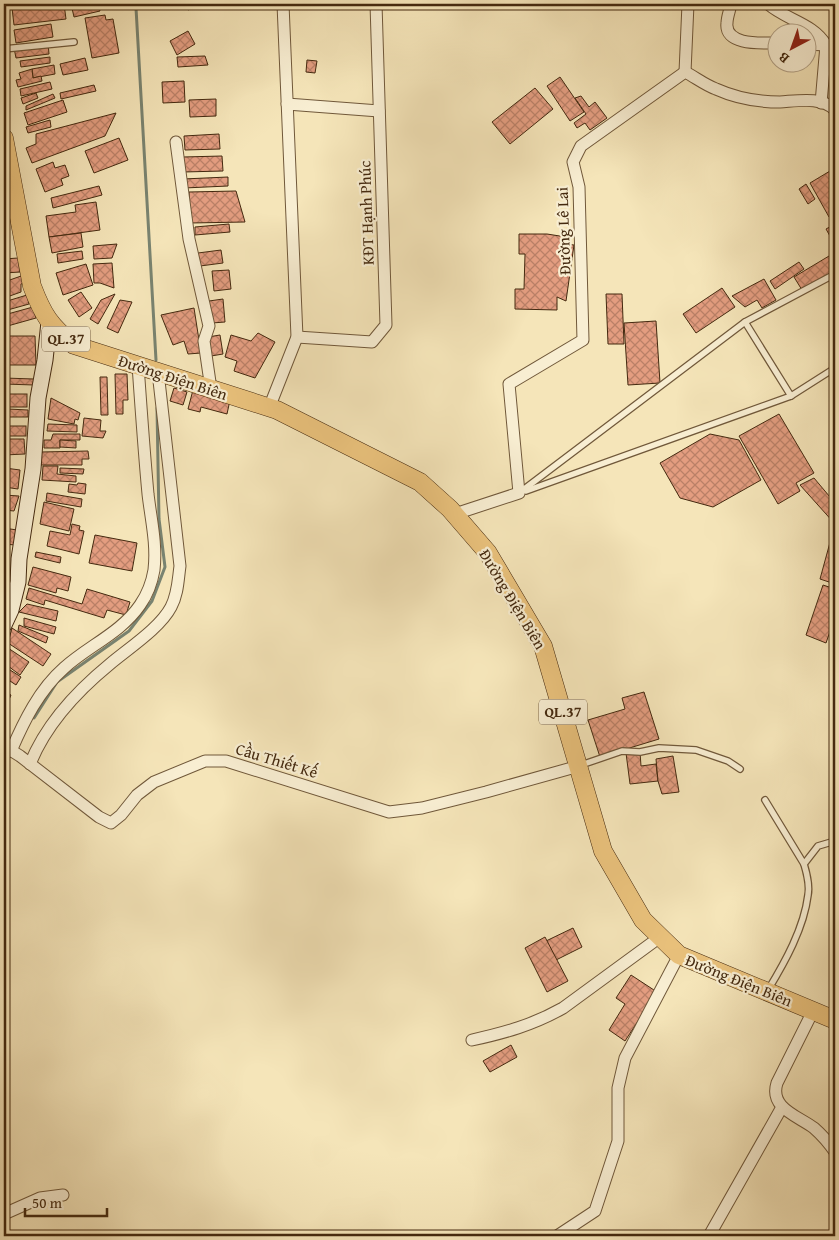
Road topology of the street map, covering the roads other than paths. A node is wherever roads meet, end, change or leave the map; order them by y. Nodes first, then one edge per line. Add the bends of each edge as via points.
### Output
1 (283, 4) edge
2 (376, 4) edge
3 (688, 4) edge
4 (731, 4) edge
5 (768, 4) edge
6 (74, 42) dead end
7 (766, 43) edge
8 (816, 44) edge
9 (826, 45) junction
10 (4, 49) edge
11 (685, 72) junction
12 (822, 103) junction
13 (287, 104) junction
14 (835, 110) edge
15 (379, 111) junction
16 (4, 138) edge
17 (176, 142) dead end
18 (835, 274) edge
19 (49, 322) junction
20 (745, 322) junction
21 (297, 337) junction
22 (138, 365) junction
23 (835, 368) edge
24 (158, 372) junction
25 (211, 389) junction
26 (791, 396) junction
27 (268, 408) junction
28 (519, 494) junction
29 (455, 514) junction
30 (4, 625) edge
31 (8, 749) edge
32 (30, 764) junction
33 (579, 766) junction
34 (740, 769) dead end
35 (765, 800) dead end
36 (835, 841) edge
37 (804, 864) junction
38 (660, 937) junction
39 (679, 955) junction
40 (767, 992) junction
41 (813, 1010) junction
42 (835, 1020) edge
43 (472, 1040) dead end
44 (782, 1107) junction
45 (835, 1152) edge
46 (63, 1195) dead end
47 (4, 1214) edge
48 (557, 1236) edge
49 (709, 1236) edge

1 - 13 street
2 - 15 street, KĐT Hạnh Phúc
3 - 11 street
4 - 7 street via 726,24 728,32 746,43
5 - 9 street via 814,30
6 - 10 lane
8 - 9 street
9 - 12 street
11 - 12 street via 715,89 751,100 813,100
11 - 28 street, Đường Lê Lai via 581,146 573,162 578,187 583,340 509,384
12 - 14 street
13 - 15 street
13 - 21 street
15 - 21 street, KĐT Hạnh Phúc via 386,325 372,342
16 - 19 main road, Đường Điện Biên / QL.37 via 32,286
17 - 25 street via 190,239 209,326 204,341
18 - 20 lane
19 - 22 main road, Đường Điện Biên / QL.37 via 74,345
19 - 30 street via 18,582
20 - 26 lane
20 - 28 lane
21 - 27 street
22 - 24 main road, Đường Điện Biên / QL.37
22 - 31 street via 154,538 151,583 140,606 130,616 51,680
23 - 26 lane
24 - 25 main road, Đường Điện Biên / QL.37
24 - 32 street via 180,566 176,594 164,617 85,687 62,712 46,732
25 - 27 main road, Đường Điện Biên / QL.37
26 - 28 lane
27 - 29 main road, Đường Điện Biên / QL.37 via 420,482
28 - 29 street
29 - 33 main road, Đường Điện Biên / QL.37 via 488,553 543,646
31 - 32 street, Cầu Thiết Kế
32 - 33 street, Cầu Thiết Kế via 98,817 111,823 154,782 204,761 226,761 389,812 422,808
33 - 34 lane via 622,751 659,748 696,750 728,761
33 - 38 main road, Đường Điện Biên / QL.37 via 603,851 643,920
35 - 37 lane
36 - 37 lane via 818,846
37 - 40 lane via 808,895 803,917 787,958
38 - 39 main road, Đường Điện Biên / QL.37
38 - 43 street via 555,1013 513,1031
39 - 40 main road, Đường Điện Biên / QL.37
39 - 48 street via 625,1058 618,1088 618,1141 595,1211
40 - 41 main road, Đường Điện Biên / QL.37
41 - 42 main road, Đường Điện Biên / QL.37
41 - 44 street via 776,1087
44 - 45 street via 816,1130
44 - 49 street
46 - 47 street via 40,1198

